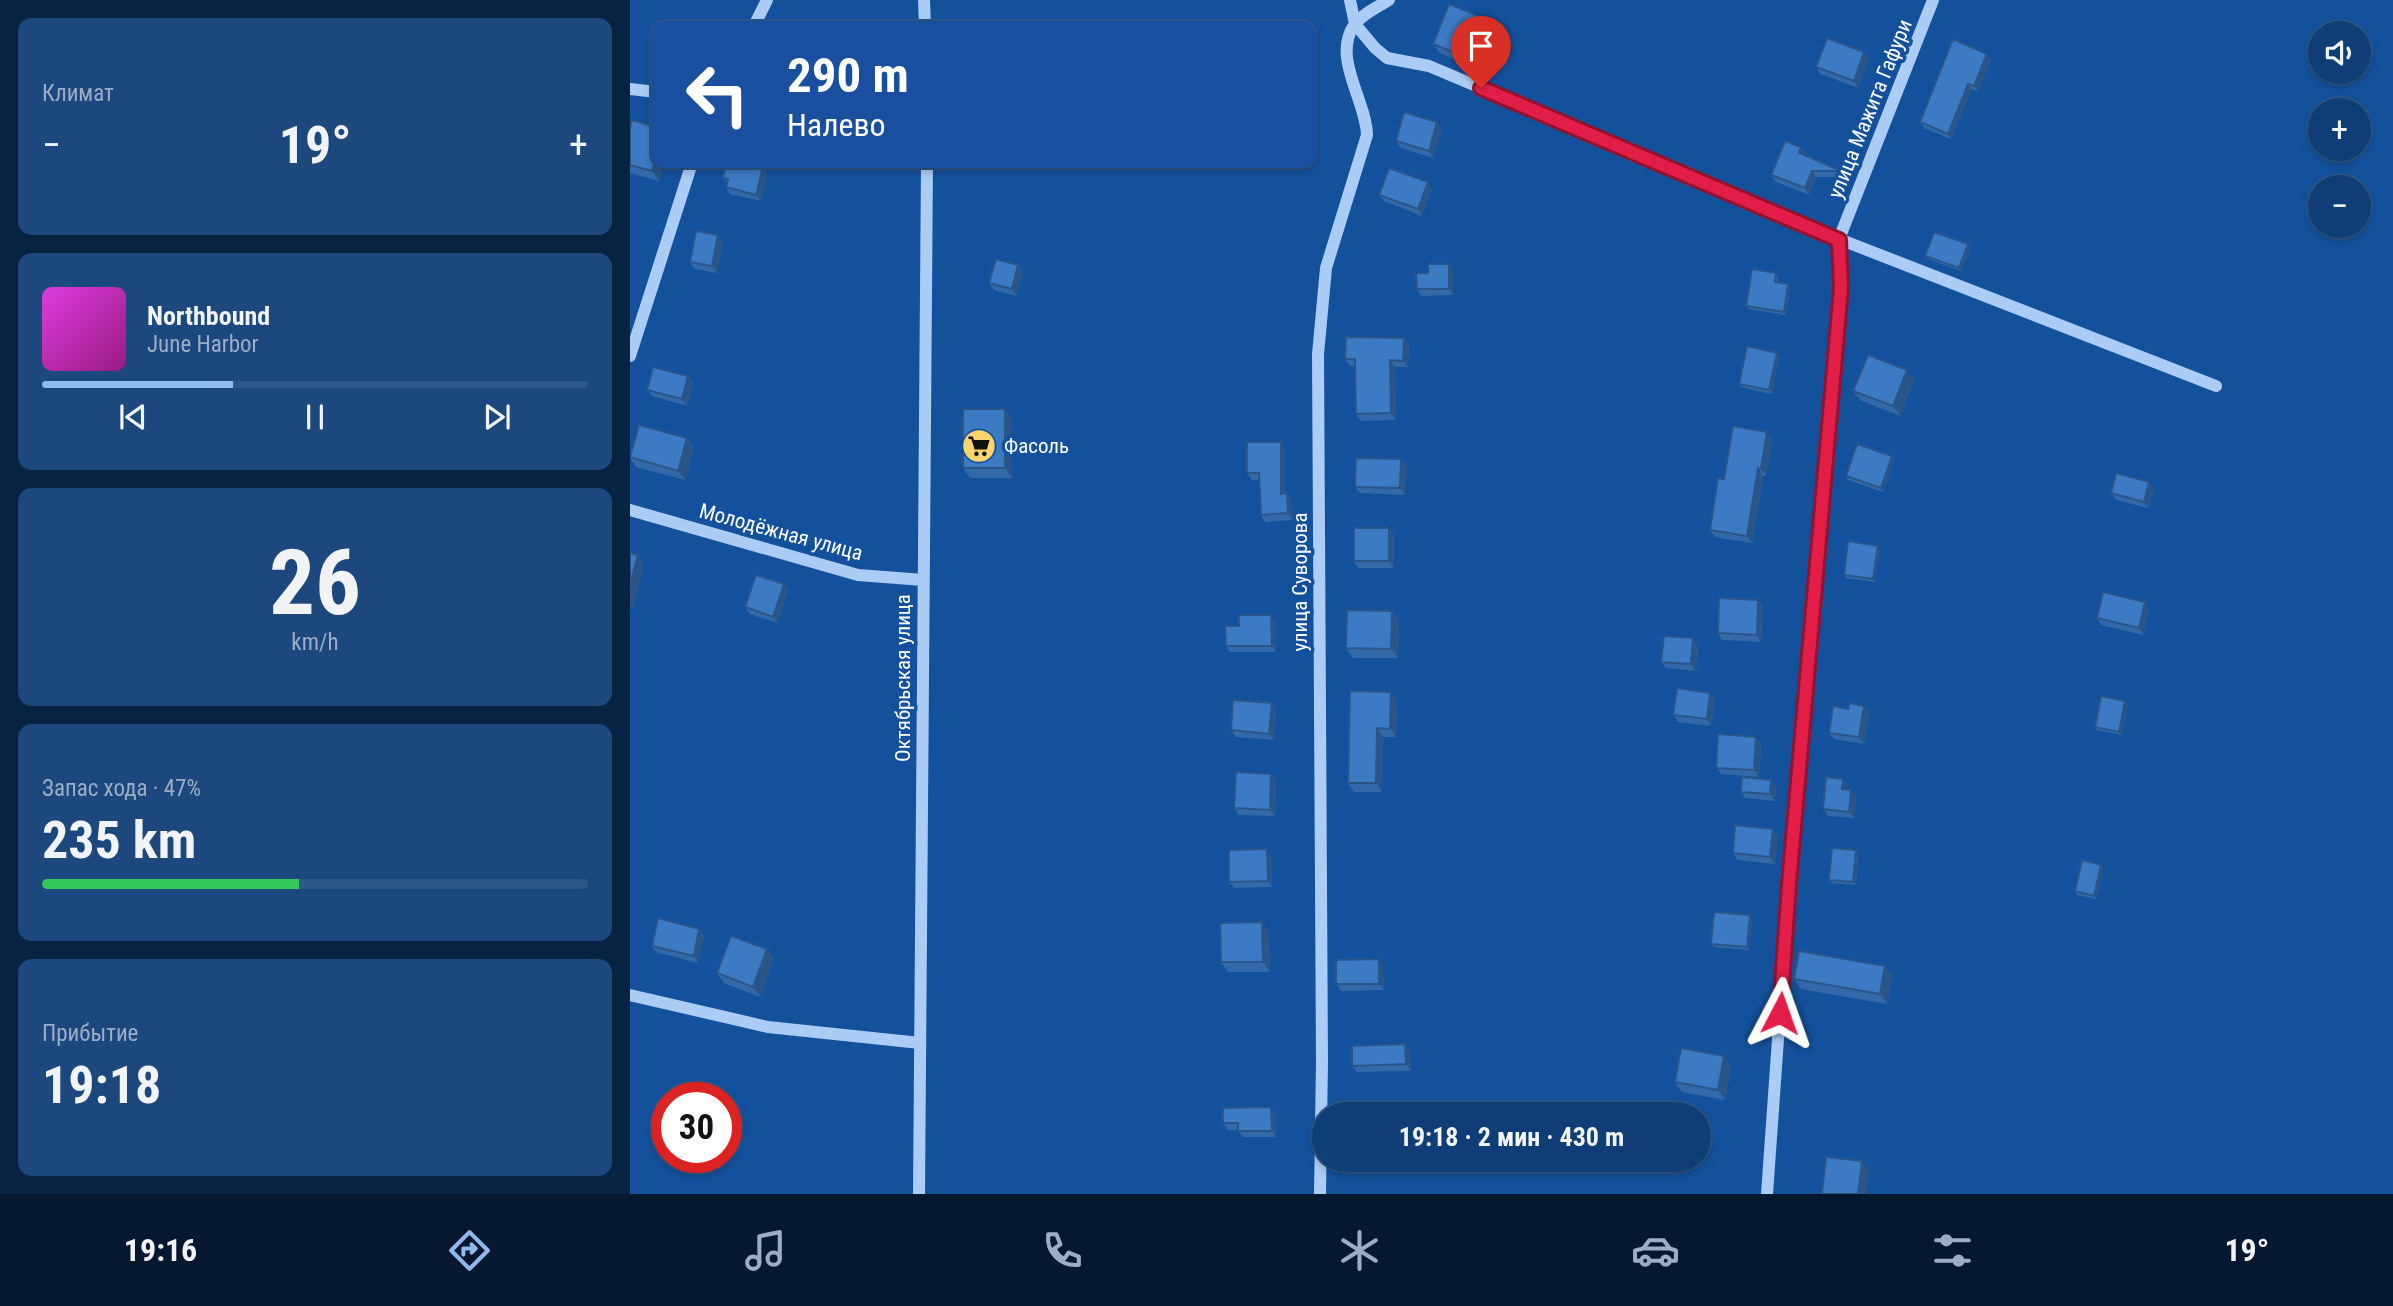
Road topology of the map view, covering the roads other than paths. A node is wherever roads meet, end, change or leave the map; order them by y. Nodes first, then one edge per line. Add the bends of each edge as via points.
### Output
1 (767, 0) edge
2 (924, 0) edge
3 (1350, 0) edge
4 (1389, 0) edge
5 (1933, 0) edge
6 (756, 21) edge
7 (925, 21) edge
8 (1355, 24) junction
9 (630, 89) edge
10 (651, 91) edge
11 (690, 168) edge
12 (927, 168) edge
13 (1839, 240) junction
14 (630, 356) edge
15 (2216, 386) dead end
16 (630, 510) edge
17 (923, 580) junction
18 (630, 995) edge
19 (920, 1043) junction
20 (919, 1194) edge
21 (1320, 1194) edge
22 (1767, 1194) edge

1 - 6 street
2 - 7 street
3 - 8 street
4 - 8 street
5 - 13 street, улица Мажита Гафури
8 - 13 street via 1387,58 1429,66
8 - 21 street, улица Суворова via 1347,63 1367,120 1367,135 1326,268 1318,354
9 - 10 street
11 - 14 street
12 - 17 street, Октябрьская улица
13 - 15 street
13 - 22 street, улица Мажита Гафури via 1841,288
16 - 17 street, Молодёжная улица via 858,575
17 - 19 street, Октябрьская улица
18 - 19 street via 768,1027
19 - 20 street, Октябрьская улица

